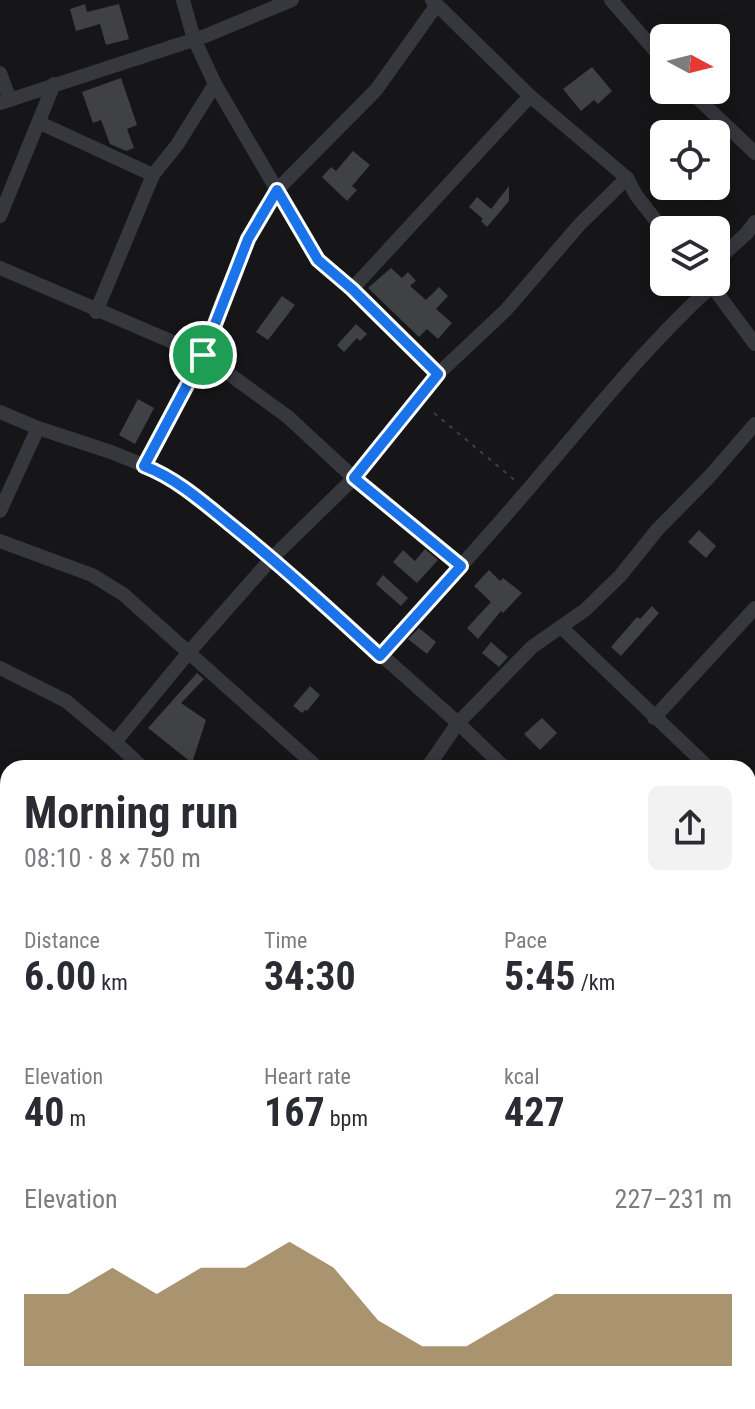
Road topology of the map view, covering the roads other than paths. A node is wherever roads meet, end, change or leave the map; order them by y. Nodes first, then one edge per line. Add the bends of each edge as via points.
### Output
1 (183, 0) edge
2 (292, 0) edge
3 (611, 0) edge
4 (434, 3) edge
5 (194, 39) junction
6 (650, 45) edge
7 (0, 73) edge
8 (54, 84) junction
9 (215, 84) junction
10 (530, 96) junction
11 (5, 101) edge
12 (704, 104) edge
13 (40, 123) junction
14 (755, 153) edge
15 (153, 175) junction
16 (627, 178) junction
17 (277, 190) junction
18 (0, 216) edge
19 (652, 216) edge
20 (755, 222) edge
21 (730, 248) edge
22 (0, 268) edge
23 (352, 289) junction
24 (699, 296) edge
25 (719, 296) edge
26 (96, 312) junction
27 (755, 344) edge
28 (203, 355) junction
29 (438, 374) junction
30 (0, 412) edge
31 (755, 424) edge
32 (38, 428) junction
33 (144, 466) junction
34 (354, 478) junction
35 (0, 511) edge
36 (0, 541) edge
37 (272, 558) junction
38 (461, 566) junction
39 (755, 608) edge
40 (561, 627) junction
41 (189, 652) junction
42 (380, 656) junction
43 (0, 668) edge
44 (654, 718) junction
45 (458, 723) junction
46 (115, 742) junction
47 (134, 760) edge
48 (304, 760) edge
49 (433, 760) edge
50 (497, 760) edge
51 (700, 760) edge

1 - 5 street
2 - 5 street
3 - 6 street
4 - 10 street
4 - 17 street via 376,90
5 - 8 street
5 - 9 street
7 - 11 street
8 - 11 street
8 - 13 street
9 - 15 street
9 - 17 street
10 - 16 street
10 - 23 street
12 - 14 street
13 - 15 street
13 - 18 street
15 - 26 street
16 - 19 street
16 - 29 street via 506,310
17 - 23 street via 318,260
17 - 28 street via 248,239
20 - 21 street
22 - 26 street
23 - 29 street
24 - 38 street
25 - 27 street
26 - 28 street
28 - 33 street
28 - 34 street via 280,410
29 - 34 street
30 - 32 street
31 - 40 street via 620,576
32 - 33 street
32 - 35 street
33 - 37 street via 175,482
34 - 37 street
34 - 38 street
36 - 41 street via 92,575 123,594
37 - 41 street
37 - 42 street
38 - 42 street
39 - 44 street
40 - 44 street
40 - 45 street via 532,647
41 - 46 street
41 - 48 street
42 - 45 street
43 - 46 street via 66,701
44 - 51 street
45 - 49 street
45 - 50 street
46 - 47 street

